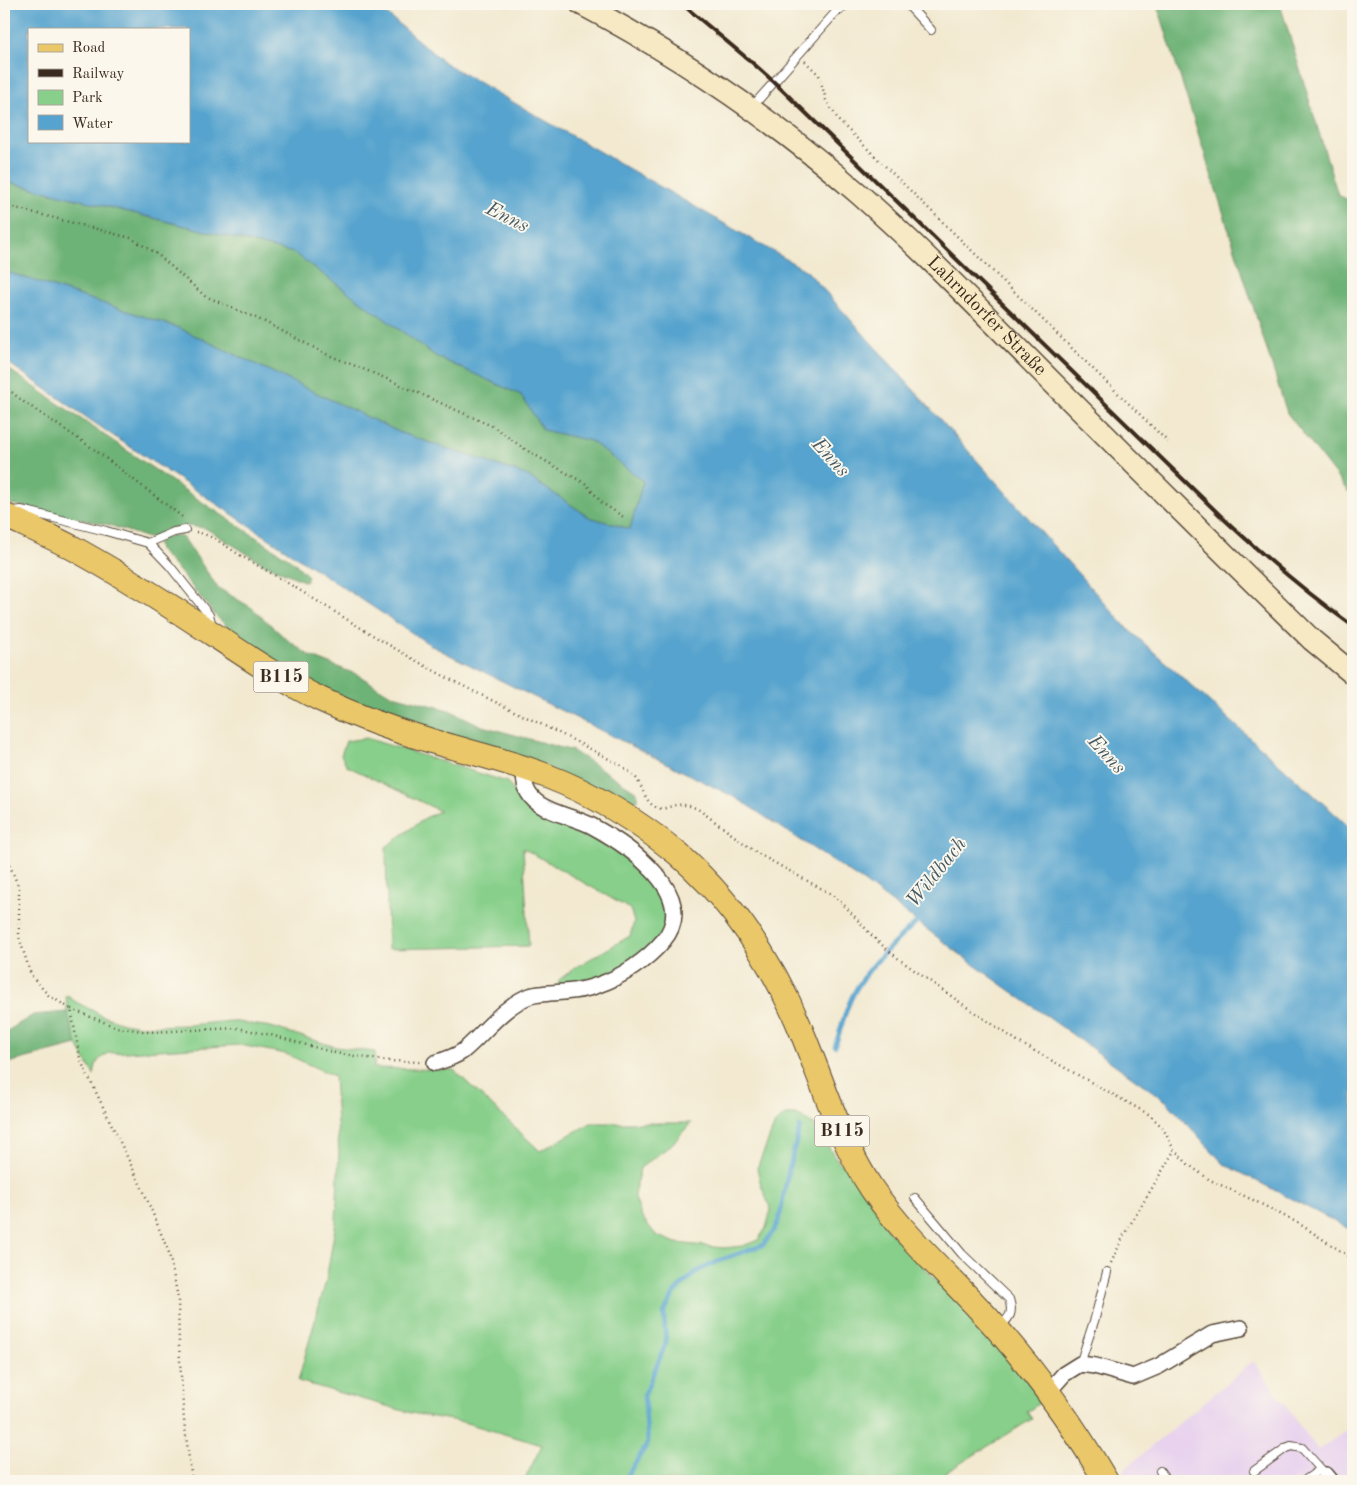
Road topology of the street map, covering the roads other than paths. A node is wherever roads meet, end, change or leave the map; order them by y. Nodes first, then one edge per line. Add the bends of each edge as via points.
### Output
1 (581, 4) edge
2 (847, 4) edge
3 (907, 4) edge
4 (930, 30) dead end
5 (750, 108) junction
6 (4, 513) edge
7 (185, 530) road end
8 (148, 543) junction
9 (210, 632) junction
10 (1353, 674) edge
11 (524, 768) junction
12 (435, 1063) road end
13 (915, 1198) dead end
14 (1107, 1272) road end
15 (1240, 1328) dead end
16 (998, 1330) junction
17 (1080, 1364) junction
18 (1048, 1392) junction
19 (1160, 1471) dead end
20 (1254, 1471) dead end
21 (1326, 1475) edge
22 (1106, 1481) edge
23 (1167, 1481) edge
24 (1304, 1481) edge

1 - 5 street, Lahrndorfer Straße via 656,46
2 - 5 lane via 835,13
3 - 4 lane
5 - 10 street, Lahrndorfer Straße via 860,195 1312,640
6 - 8 lane via 21,510
6 - 9 main road, B115 via 71,547
7 - 8 lane
8 - 9 lane via 209,615
9 - 11 main road, B115 via 318,698 363,719
11 - 12 street via 524,786 539,804 591,826 630,851 658,875 670,894 674,919 669,934 656,950 622,974 574,991 531,995 515,1003 463,1051
11 - 16 main road, B115 via 582,791 648,831 703,878 729,907 768,962 785,994 849,1151 869,1185 892,1217
13 - 16 lane via 962,1254 1009,1299 1011,1313
14 - 17 lane
15 - 17 street via 1212,1334 1159,1366 1133,1377
16 - 18 main road, B115
17 - 18 street via 1064,1374
18 - 22 main road, B115
19 - 23 lane
20 - 21 lane via 1292,1446 1302,1448
21 - 24 lane

